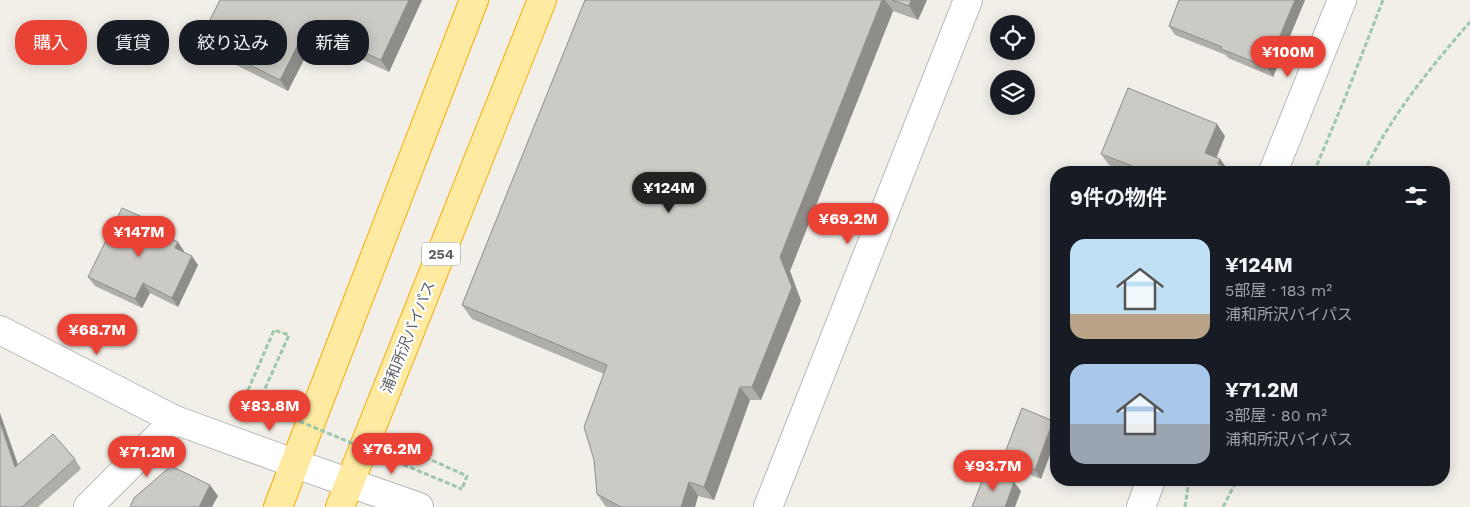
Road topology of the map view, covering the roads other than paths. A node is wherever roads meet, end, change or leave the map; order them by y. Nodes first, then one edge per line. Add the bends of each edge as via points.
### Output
1 (474, 0) edge
2 (542, 0) edge
3 (968, 0) edge
4 (1342, 0) edge
5 (1276, 166) edge
6 (0, 330) edge
7 (175, 420) junction
8 (296, 464) junction
9 (1149, 486) edge
10 (345, 495) edge
11 (88, 507) edge
12 (278, 507) edge
13 (419, 507) edge
14 (768, 507) edge
15 (1141, 507) edge

1 - 8 highway
2 - 10 highway, 浦和所沢バイパス / 254
3 - 14 street
4 - 5 street
6 - 7 street
7 - 8 street
7 - 11 street
8 - 10 street
8 - 12 highway
9 - 15 street
10 - 13 street

